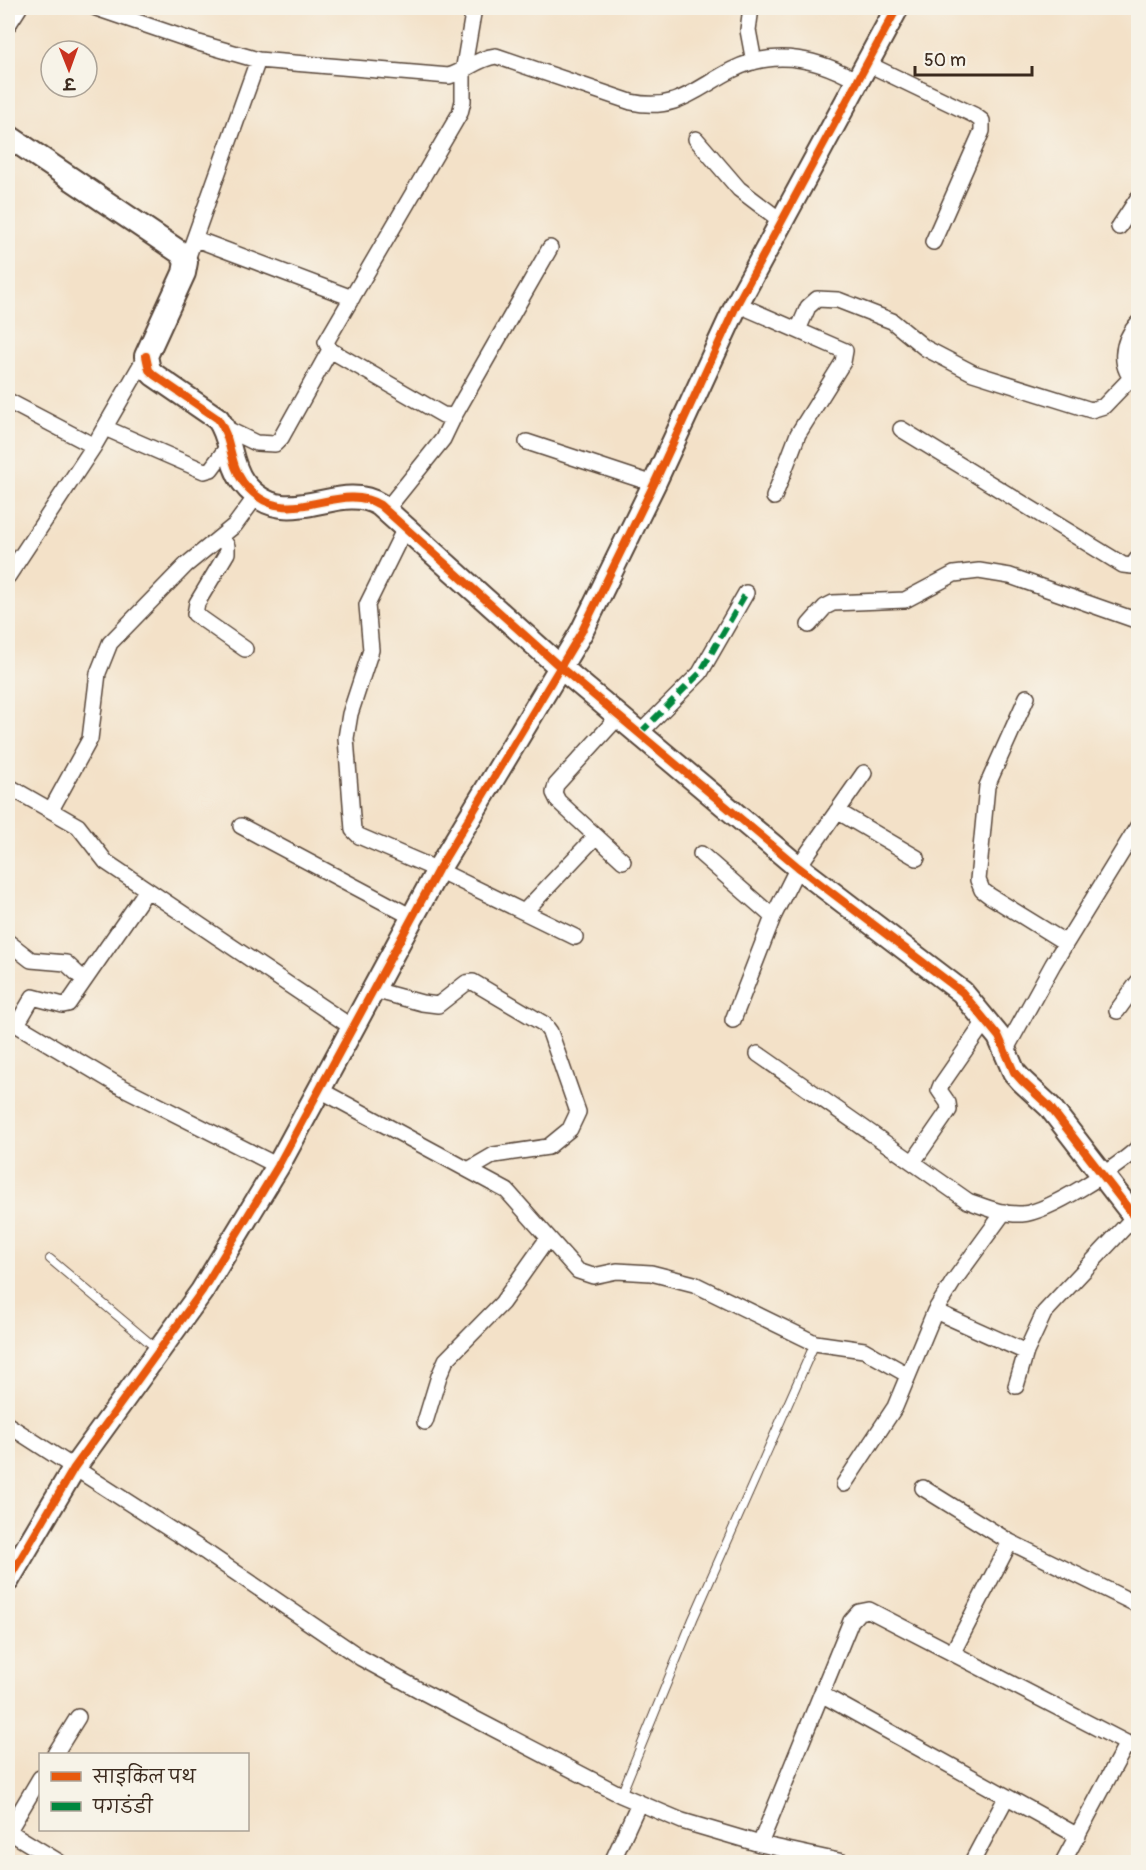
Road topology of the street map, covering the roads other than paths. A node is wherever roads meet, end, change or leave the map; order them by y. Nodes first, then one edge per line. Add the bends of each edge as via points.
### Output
1 (19, 8) edge
2 (96, 8) edge
3 (474, 8) edge
4 (752, 8) edge
5 (897, 8) edge
6 (8, 25) edge
7 (258, 60) junction
8 (754, 62) junction
9 (463, 72) junction
10 (863, 73) junction
11 (8, 136) edge
12 (696, 139) dead end
13 (1138, 198) edge
14 (781, 221) junction
15 (1119, 227) dead end
16 (196, 238) junction
17 (933, 242) dead end
18 (550, 248) dead end
19 (186, 262) junction
20 (352, 298) junction
21 (737, 304) junction
22 (1138, 323) edge
23 (798, 330) junction
24 (330, 350) junction
25 (146, 356) junction
26 (1135, 382) edge
27 (8, 400) edge
28 (454, 416) junction
29 (105, 428) junction
30 (901, 429) dead end
31 (227, 437) junction
32 (527, 442) dead end
33 (94, 446) junction
34 (654, 484) junction
35 (257, 495) junction
36 (774, 497) dead end
37 (386, 510) junction
38 (405, 528) junction
39 (221, 537) junction
40 (1138, 558) edge
41 (10, 566) edge
42 (746, 593) dead end
43 (1138, 621) edge
44 (809, 625) dead end
45 (245, 649) dead end
46 (559, 666) junction
47 (1027, 697) dead end
48 (620, 716) junction
49 (640, 733) junction
50 (864, 773) dead end
51 (9, 791) edge
52 (51, 810) junction
53 (837, 811) junction
54 (241, 826) dead end
55 (1138, 826) edge
56 (596, 836) junction
57 (1133, 846) edge
58 (701, 854) dead end
59 (917, 858) dead end
60 (623, 861) dead end
61 (798, 867) junction
62 (438, 870) junction
63 (147, 890) junction
64 (524, 912) junction
65 (412, 917) junction
66 (773, 917) junction
67 (575, 937) dead end
68 (8, 942) edge
69 (1066, 943) junction
70 (84, 980) junction
71 (1138, 982) edge
72 (374, 990) junction
73 (1118, 1011) dead end
74 (733, 1020) dead end
75 (986, 1020) junction
76 (353, 1028) junction
77 (1006, 1049) junction
78 (758, 1054) dead end
79 (320, 1090) junction
80 (1138, 1148) edge
81 (913, 1162) junction
82 (278, 1166) junction
83 (470, 1169) junction
84 (1102, 1174) junction
85 (1004, 1212) junction
86 (1137, 1218) edge
87 (548, 1238) junction
88 (50, 1259) dead end
89 (935, 1311) junction
90 (815, 1343) junction
91 (159, 1350) junction
92 (1026, 1352) junction
93 (908, 1375) junction
94 (1016, 1386) dead end
95 (425, 1422) dead end
96 (8, 1425) edge
97 (74, 1468) junction
98 (844, 1484) dead end
99 (923, 1488) dead end
100 (1010, 1542) junction
101 (8, 1580) edge
102 (1138, 1605) edge
103 (953, 1652) junction
104 (821, 1694) junction
105 (78, 1717) dead end
106 (1133, 1746) edge
107 (56, 1753) edge
108 (39, 1780) edge
109 (621, 1795) junction
110 (1006, 1798) junction
111 (639, 1803) junction
112 (8, 1832) edge
113 (1078, 1836) junction
114 (760, 1845) junction
115 (822, 1860) edge
116 (59, 1863) edge
117 (612, 1863) edge
118 (843, 1863) edge
119 (972, 1863) edge
120 (1064, 1863) edge

1 - 6 street
2 - 7 street
3 - 9 street
4 - 8 street via 748,30
5 - 10 street
7 - 9 street via 435,76
7 - 16 street
8 - 9 street via 734,69 681,100 651,106 504,57 487,57
8 - 10 street via 819,62
9 - 20 street via 460,113
10 - 14 street
10 - 17 street via 982,121 982,131
11 - 19 street via 175,246
12 - 14 street via 739,189
13 - 15 street
14 - 21 street
16 - 19 street
16 - 20 street
18 - 28 street
19 - 25 street
20 - 24 street via 329,334 326,342
21 - 23 street
21 - 34 street
22 - 26 street via 1127,335 1124,346 1126,369
23 - 26 street via 808,307 817,299 838,300 892,321 954,365 1091,410 1104,406
23 - 36 street via 845,351 846,356 798,434
24 - 28 street via 443,415
24 - 31 street via 275,444
25 - 29 street
25 - 31 street via 154,375 207,409
27 - 33 street
28 - 37 street via 443,439
29 - 31 street via 204,471 211,469
29 - 33 street
30 - 40 street via 1123,565 1132,566
31 - 35 street via 236,471
32 - 34 street
33 - 41 street
34 - 46 street via 596,606
35 - 37 street via 296,507 345,497 369,498
35 - 39 street
37 - 38 street
38 - 46 street
38 - 62 street via 367,605 371,650 347,727 351,820 359,836
39 - 45 street via 227,546 226,553 197,603 195,614
39 - 52 street via 186,565 110,643 98,673 90,739
42 - 49 street via 700,672
43 - 44 street via 1010,576 979,571 954,574 905,600 833,603
46 - 48 street
46 - 62 street
47 - 69 street via 987,786 978,880 990,896
48 - 49 street
48 - 56 street via 556,785 554,793
49 - 61 street
50 - 53 street
51 - 52 street
52 - 63 street via 78,826 106,862
53 - 59 street
53 - 61 street
54 - 65 street
55 - 57 street
56 - 60 street
56 - 64 street
57 - 69 street
58 - 66 street
61 - 66 street
61 - 75 street via 940,974
62 - 64 street
62 - 65 street
63 - 70 street
63 - 76 street
64 - 67 street
65 - 72 street
66 - 74 street
68 - 70 street via 31,960 66,963
69 - 77 street
70 - 82 street via 68,1004 33,997 20,1019 21,1029
71 - 73 street
72 - 76 street
72 - 83 street via 438,1005 472,982 536,1017 550,1032 578,1105 577,1120 558,1142 548,1147 494,1155
75 - 77 street
75 - 81 street via 941,1085 939,1090 949,1110
76 - 79 street
77 - 84 street via 1014,1071 1050,1107
78 - 81 street
79 - 82 street
79 - 83 street
80 - 84 street
81 - 85 street via 968,1201
82 - 91 street via 202,1291
83 - 87 street via 507,1191
84 - 85 street via 1048,1206 1021,1214
84 - 86 street
85 - 89 street
86 - 92 street via 1044,1313
87 - 90 street via 585,1275 630,1271 694,1284
87 - 95 street via 502,1303 446,1360
88 - 91 lane
89 - 92 street
89 - 93 street
90 - 93 street via 864,1350
90 - 109 lane via 693,1619
91 - 97 street
92 - 94 street
93 - 98 street via 886,1423
96 - 97 street
97 - 101 street
97 - 109 street via 361,1658
99 - 100 street
100 - 102 street
100 - 103 street
103 - 104 street via 878,1613 859,1612 851,1621
103 - 106 street
104 - 110 street
104 - 114 street
105 - 107 street
106 - 113 street
108 - 112 street
109 - 111 street
110 - 113 street
110 - 119 street
111 - 114 street
111 - 117 street
112 - 116 street
113 - 120 street
114 - 115 street
115 - 118 street

